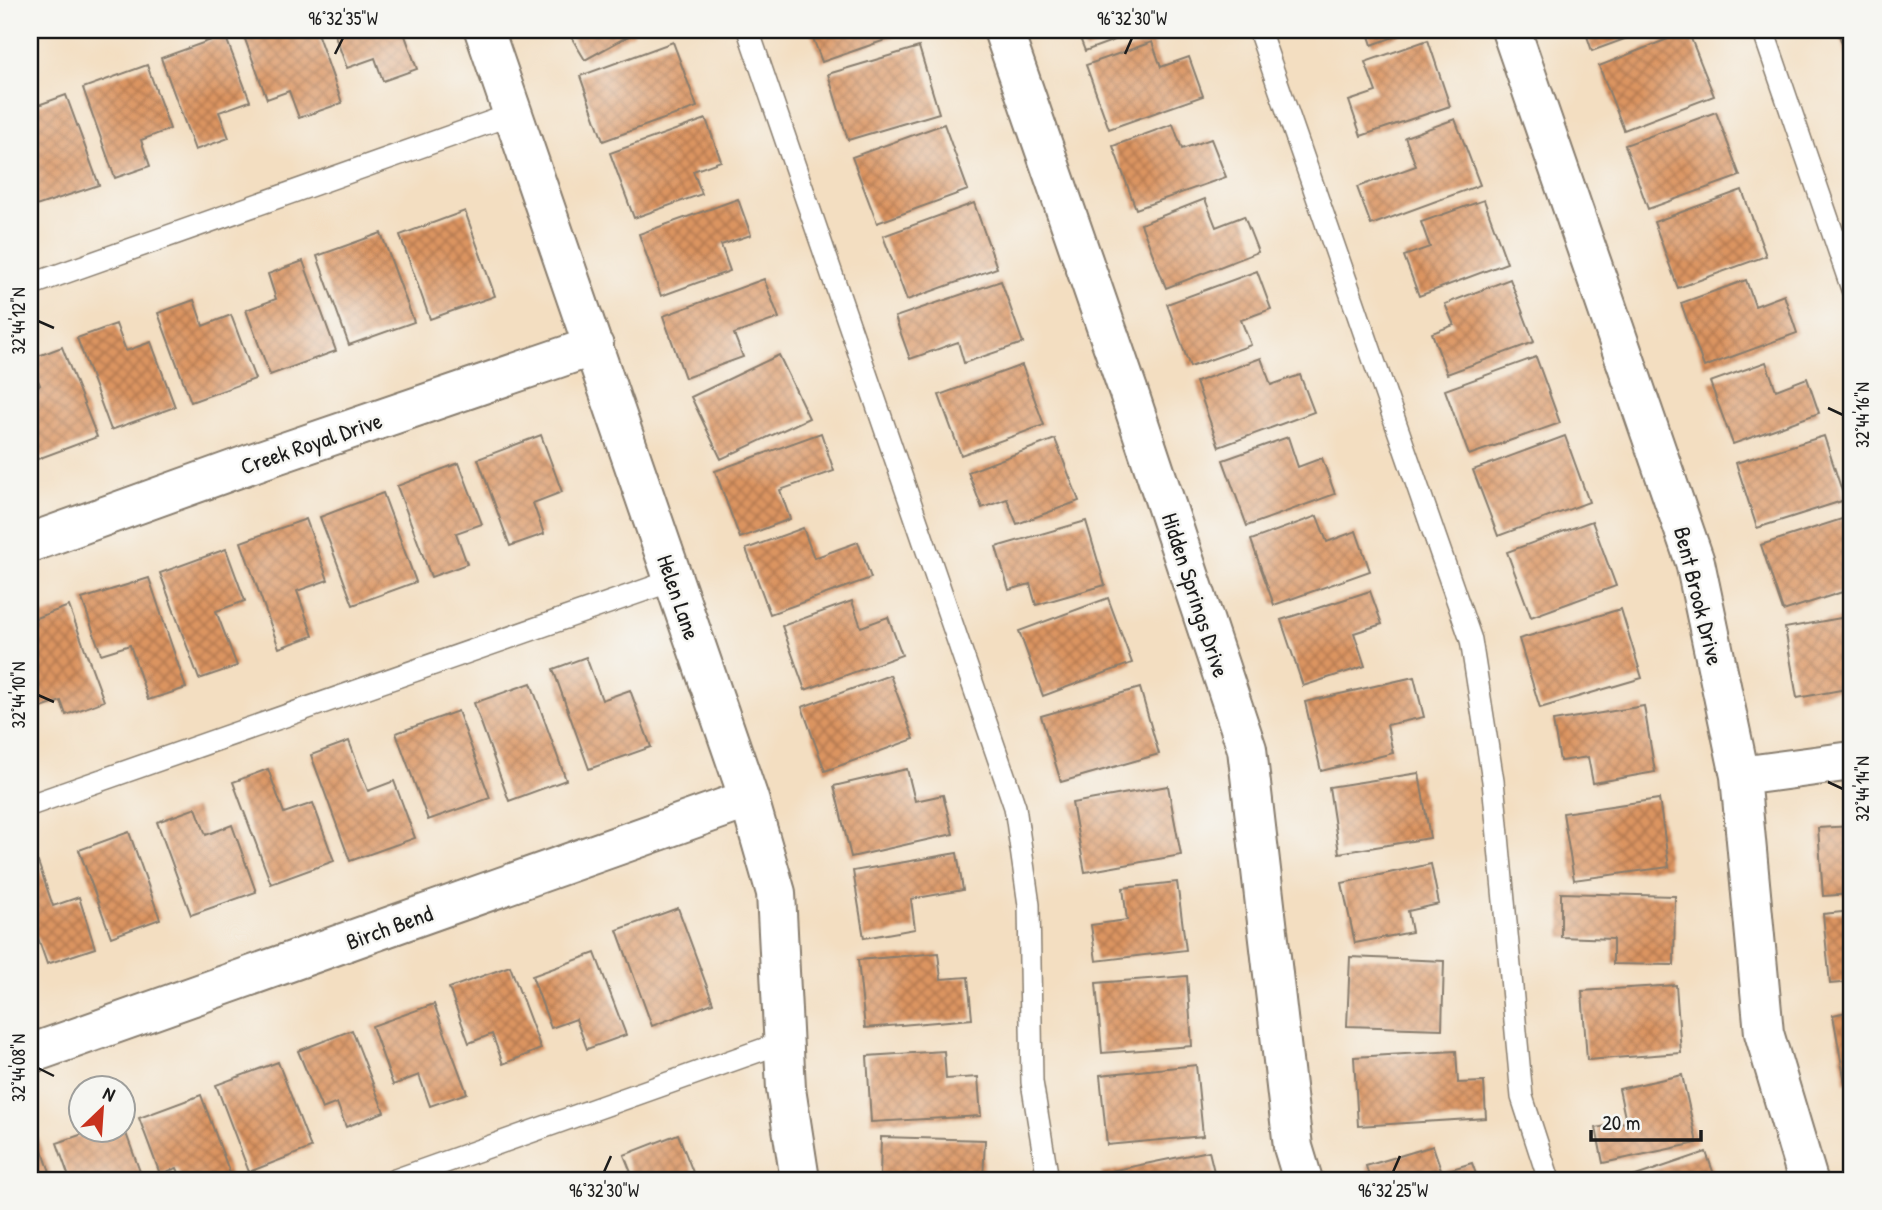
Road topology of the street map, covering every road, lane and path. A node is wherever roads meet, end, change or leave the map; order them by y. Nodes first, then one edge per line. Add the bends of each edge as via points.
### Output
1 (484, 30) edge
2 (748, 30) edge
3 (1003, 30) edge
4 (1259, 30) edge
5 (1511, 30) edge
6 (1763, 30) edge
7 (513, 114) junction
8 (30, 285) edge
9 (1852, 289) edge
10 (594, 346) junction
11 (30, 543) edge
12 (674, 580) junction
13 (1852, 761) edge
14 (1740, 776) junction
15 (749, 799) junction
16 (30, 805) edge
17 (784, 1042) junction
18 (30, 1054) edge
19 (395, 1180) edge
20 (800, 1180) edge
21 (1048, 1180) edge
22 (1303, 1180) edge
23 (1549, 1180) edge
24 (1808, 1180) edge

1 - 7 street, Helen Lane
2 - 21 lane via 1014,807 1030,905 1031,1082
3 - 22 street, Hidden Springs Drive via 1129,390 1247,749 1293,1147
4 - 23 lane via 1471,640 1493,781 1522,1097
5 - 14 street, Bent Brook Drive via 1695,562
6 - 9 lane
7 - 8 lane
7 - 10 street, Helen Lane
10 - 11 street, Creek Royal Drive
10 - 12 street, Helen Lane
12 - 15 street, Helen Lane
12 - 16 lane
13 - 14 street
14 - 24 street, Bent Brook Drive via 1764,1033
15 - 17 street, Helen Lane via 776,893
15 - 18 street, Birch Bend
17 - 19 lane
17 - 20 street, Helen Lane

